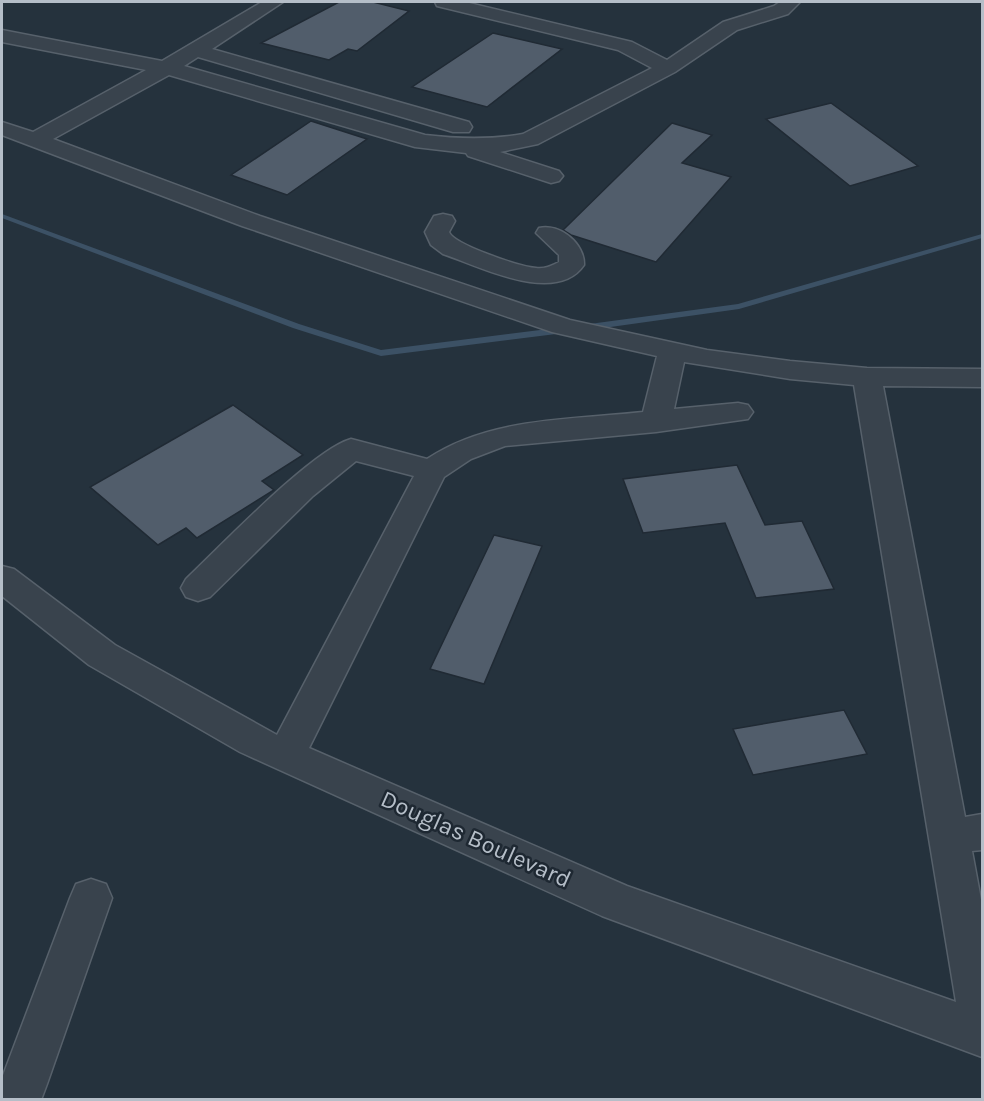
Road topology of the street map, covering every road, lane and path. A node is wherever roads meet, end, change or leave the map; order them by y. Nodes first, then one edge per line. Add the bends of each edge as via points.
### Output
1 (274, 2) edge
2 (444, 2) edge
3 (791, 2) edge
4 (2, 36) edge
5 (195, 50) junction
6 (166, 68) junction
7 (668, 68) junction
8 (2, 128) edge
9 (462, 137) junction
10 (37, 139) junction
11 (552, 176) dead end
12 (443, 221) dead end
13 (548, 233) dead end
14 (672, 351) junction
15 (867, 377) junction
16 (982, 378) edge
17 (738, 412) dead end
18 (656, 422) junction
19 (432, 471) junction
20 (2, 578) edge
21 (198, 588) dead end
22 (286, 755) junction
23 (966, 835) edge
24 (91, 898) dead end
25 (982, 1021) edge
26 (982, 1034) edge
27 (15, 1100) edge

1 - 5 street
2 - 7 street via 625,46
3 - 7 street via 781,10 730,26
4 - 6 street
5 - 6 street
5 - 9 street
6 - 9 street via 423,142
6 - 10 street
7 - 9 street via 530,139 500,145
8 - 10 street
9 - 11 street
10 - 14 street via 251,221 550,322
12 - 13 street via 437,232 440,240 452,249 533,276 555,275 571,265 572,253
14 - 15 street via 778,369
14 - 18 street
15 - 16 street
15 - 23 street
17 - 18 street
18 - 19 street via 501,437 460,452
19 - 21 street via 351,449 302,488
19 - 22 street
20 - 22 street, Douglas Boulevard via 102,655
22 - 26 street, Douglas Boulevard via 617,902
23 - 25 street
24 - 27 street

